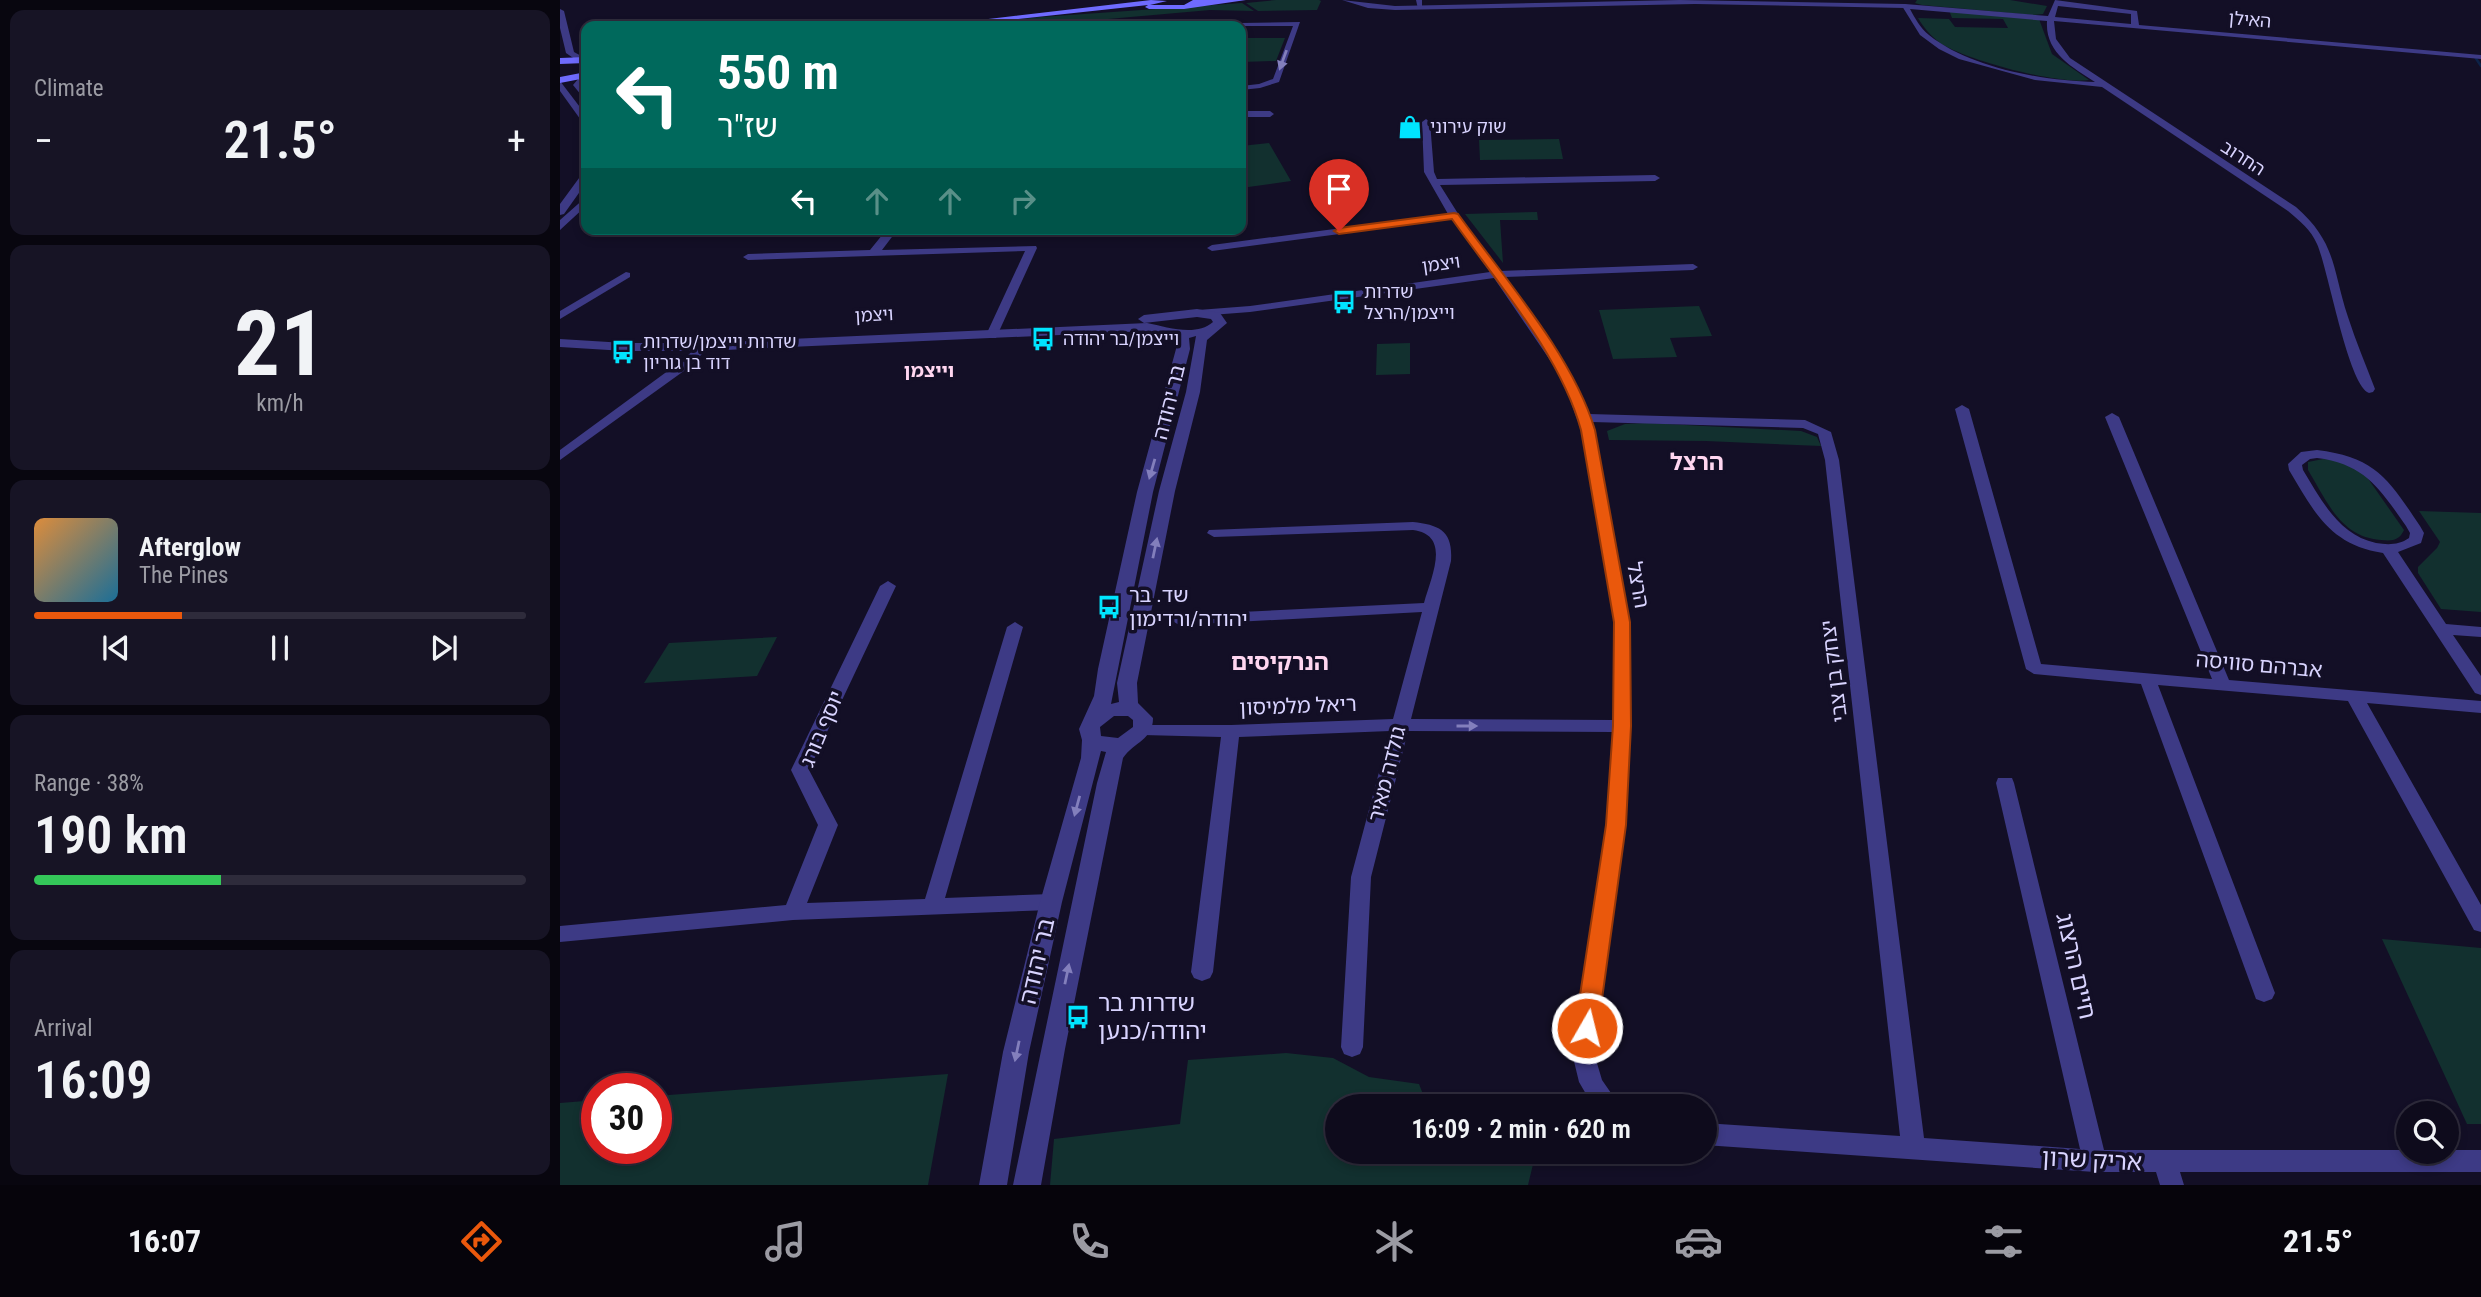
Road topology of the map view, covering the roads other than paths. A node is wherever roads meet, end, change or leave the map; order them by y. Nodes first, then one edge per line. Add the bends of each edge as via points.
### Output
1 (1242, 0) edge
2 (1346, 0) edge
3 (2056, 2) edge
4 (1165, 3) edge
5 (1196, 3) edge
6 (1907, 3) edge
7 (1419, 4) edge
8 (560, 11) edge
9 (2049, 18) junction
10 (980, 21) edge
11 (1246, 25) edge
12 (2135, 26) junction
13 (570, 53) junction
14 (2481, 57) edge
15 (581, 58) edge
16 (581, 60) edge
17 (560, 61) edge
18 (581, 76) edge
19 (560, 82) edge
20 (2103, 85) junction
21 (1246, 87) edge
22 (581, 113) edge
23 (1246, 114) edge
24 (1270, 114) dead end
25 (1426, 122) dead end
26 (1655, 178) dead end
27 (1434, 182) junction
28 (581, 183) edge
29 (581, 205) edge
30 (560, 212) edge
31 (1454, 216) junction
32 (560, 227) edge
33 (888, 235) edge
34 (1212, 248) dead end
35 (874, 252) junction
36 (748, 257) dead end
37 (1693, 267) dead end
38 (1498, 274) junction
39 (626, 275) dead end
40 (1264, 307) junction
41 (1193, 313) junction
42 (560, 316) edge
43 (1216, 326) junction
44 (994, 331) junction
45 (560, 332) edge
46 (1176, 332) junction
47 (560, 343) edge
48 (706, 344) junction
49 (2369, 389) dead end
50 (1962, 408) dead end
51 (2112, 417) dead end
52 (1584, 418) junction
53 (560, 457) edge
54 (1413, 526) joint
55 (1214, 533) dead end
56 (2388, 548) junction
57 (888, 586) dead end
58 (1432, 607) junction
59 (1179, 620) dead end
60 (1015, 627) dead end
61 (2441, 629) junction
62 (2481, 632) edge
63 (2147, 678) junction
64 (2223, 685) junction
65 (2481, 690) edge
66 (2354, 696) junction
67 (2481, 707) edge
68 (1134, 710) junction
69 (1399, 726) junction
70 (1622, 726) junction
71 (1094, 728) junction
72 (1143, 729) junction
73 (1231, 731) junction
74 (1122, 744) junction
75 (2005, 783) dead end
76 (1051, 902) junction
77 (933, 905) junction
78 (793, 912) junction
79 (2481, 924) edge
80 (560, 934) edge
81 (1202, 972) dead end
82 (2264, 993) dead end
83 (1352, 1047) dead end
84 (1599, 1094) edge
85 (1717, 1135) edge
86 (1913, 1147) junction
87 (2095, 1161) junction
88 (2481, 1161) edge
89 (2168, 1174) edge
90 (993, 1185) edge
91 (1027, 1185) edge

1 - 5 main road
2 - 7 street, האילן via 1377,7
3 - 9 street
3 - 12 street via 2134,12
4 - 5 main road
4 - 10 main road
6 - 7 street, האילן
6 - 9 street, האילן
6 - 20 street via 1921,32 1953,54 2015,73
8 - 13 street
9 - 12 street, האילן
9 - 20 street, החרוב via 2062,56
11 -> 21 street via 1297,24 1276,80
12 - 14 street, האילן
13 - 15 street
13 - 17 street
16 - 17 main road
18 - 19 main road
19 - 22 street
20 - 49 street, החרוב via 2315,229 2330,258 2339,307
23 - 24 street
25 - 27 street, הרצל via 1429,173
26 - 27 street
27 - 31 street, הרצל
28 - 30 street
29 - 32 street
31 - 34 street
31 - 38 street, הרצל
33 - 35 street
35 - 36 street
35 - 44 street via 1032,248
37 - 38 street, ויצמן
38 - 40 street, ויצמן
38 - 52 street, הרצל via 1570,383
39 - 42 street
40 - 41 street, ויצמן
40 - 43 street, ויצמן
41 - 43 street via 1215,316
41 - 44 street, ויצמן
41 - 46 street via 1171,323
43 - 46 street, ויצמן via 1195,334
68 -> 43 street, בר יהודה via 1129,705 1129,675 1167,491 1193,392 1201,339
44 - 46 street, ויצמן via 1147,327
44 - 48 street, ויצמן
45 - 48 street, ויצמן
46 -> 71 street, בר יהודה via 1183,349 1142,504
47 - 48 street, ויצמן via 625,347
48 - 53 street
50 - 63 street, אברהם סוויסה via 2034,669
51 - 64 street
52 - 70 street, הרצל via 1622,622
52 - 86 street, יצחק בן צבי via 1805,424 1824,432 1832,460
54 - 55 street
54 - 58 street, גולדה מאיר via 1430,528 1440,536 1444,548
56 - 56 street via 2411,545 2417,533 2376,474 2337,456 2317,453 2298,459 2296,470 2334,529 2358,542
56 - 61 street
57 - 78 street, יוסף בורג via 800,770 828,825
58 - 59 street
58 - 69 street, גולדה מאיר
60 - 77 street
61 - 62 street
61 - 65 street
63 - 64 street, אברהם סוויסה
63 - 82 street
64 - 66 street, אברהם סוויסה
66 - 67 street, אברהם סוויסה
66 - 79 street
68 - 71 street via 1111,710
68 - 72 street via 1143,718
69 -> 70 street, ריאל מלמיסון
69 - 73 street, ריאל מלמיסון
69 - 83 street, גולדה מאיר via 1361,877
70 - 84 street, הרצל via 1616,825 1583,1053 1588,1077
71 - 74 street via 1106,745
71 -> 76 street, בר יהודה via 1091,758
72 - 73 street, ריאל מלמיסון
72 - 74 street
73 - 81 street
91 -> 74 street, בר יהודה via 1112,757
75 - 87 street, חיים הרצוג
76 - 77 street
76 -> 90 street, בר יהודה via 1016,1052
77 - 78 street
78 - 80 street
85 - 86 street, אריק שרון
86 - 87 street, אריק שרון
87 - 89 street, אריק שרון
88 - 89 street, אריק שרון

